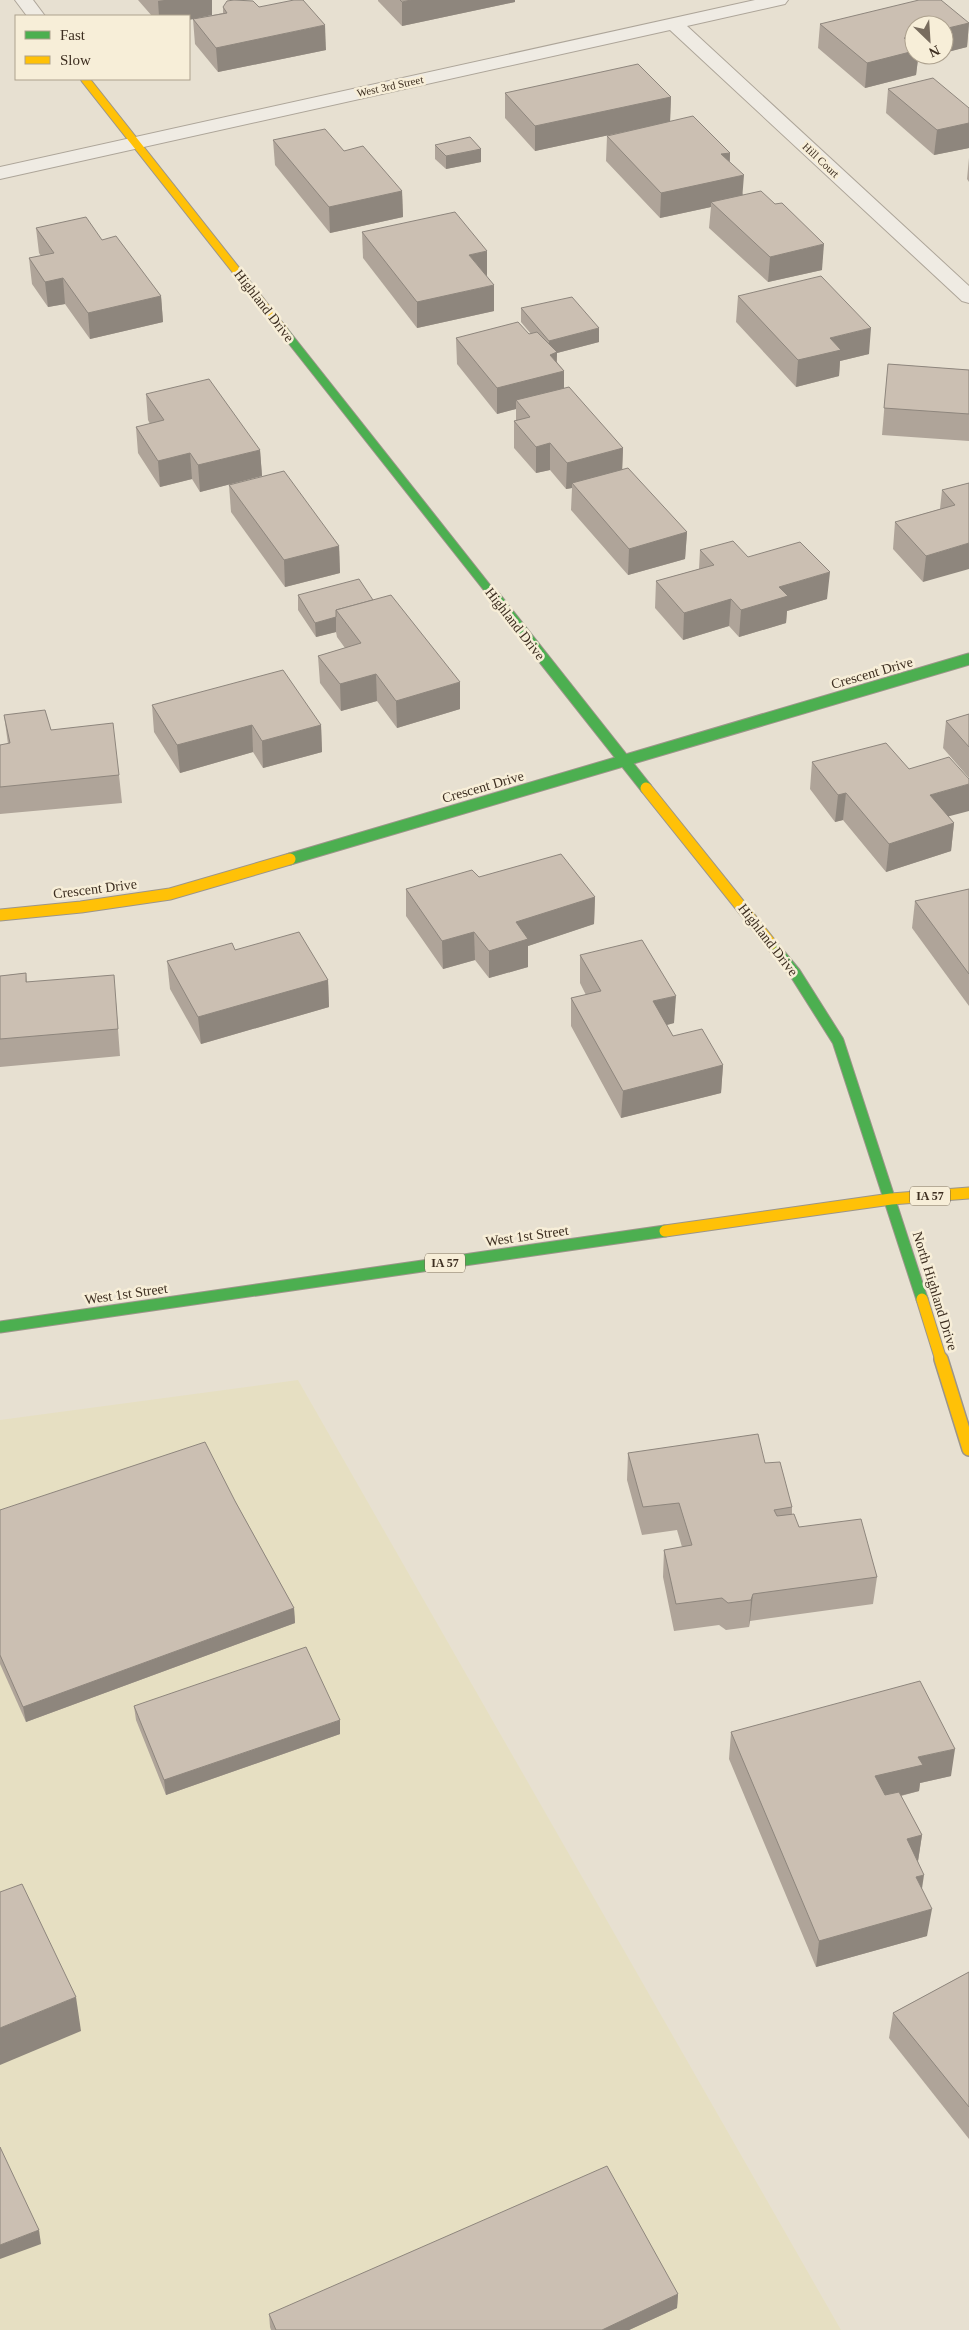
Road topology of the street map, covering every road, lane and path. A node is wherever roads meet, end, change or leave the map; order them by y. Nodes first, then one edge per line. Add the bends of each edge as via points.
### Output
1 (24, 0) edge
2 (779, 0) edge
3 (35, 15) edge
4 (673, 23) junction
5 (86, 80) edge
6 (135, 143) junction
7 (0, 173) edge
8 (969, 296) edge
9 (969, 660) edge
10 (624, 761) junction
11 (0, 915) edge
12 (969, 1193) edge
13 (891, 1199) junction
14 (0, 1327) edge
15 (969, 1449) edge

1 - 3 street
2 - 4 street, West 3rd Street
4 - 6 street, West 3rd Street
4 - 8 street, Hill Court
5 - 6 street, Highland Drive
6 - 7 street, West 3rd Street
6 - 10 street, Highland Drive
9 - 10 street, Crescent Drive
10 - 11 street, Crescent Drive via 170,894
10 - 13 street, Highland Drive via 795,973 838,1041
12 - 13 street, West 1st Street / IA 57
13 - 14 street, West 1st Street / IA 57
13 - 15 street, North Highland Drive

